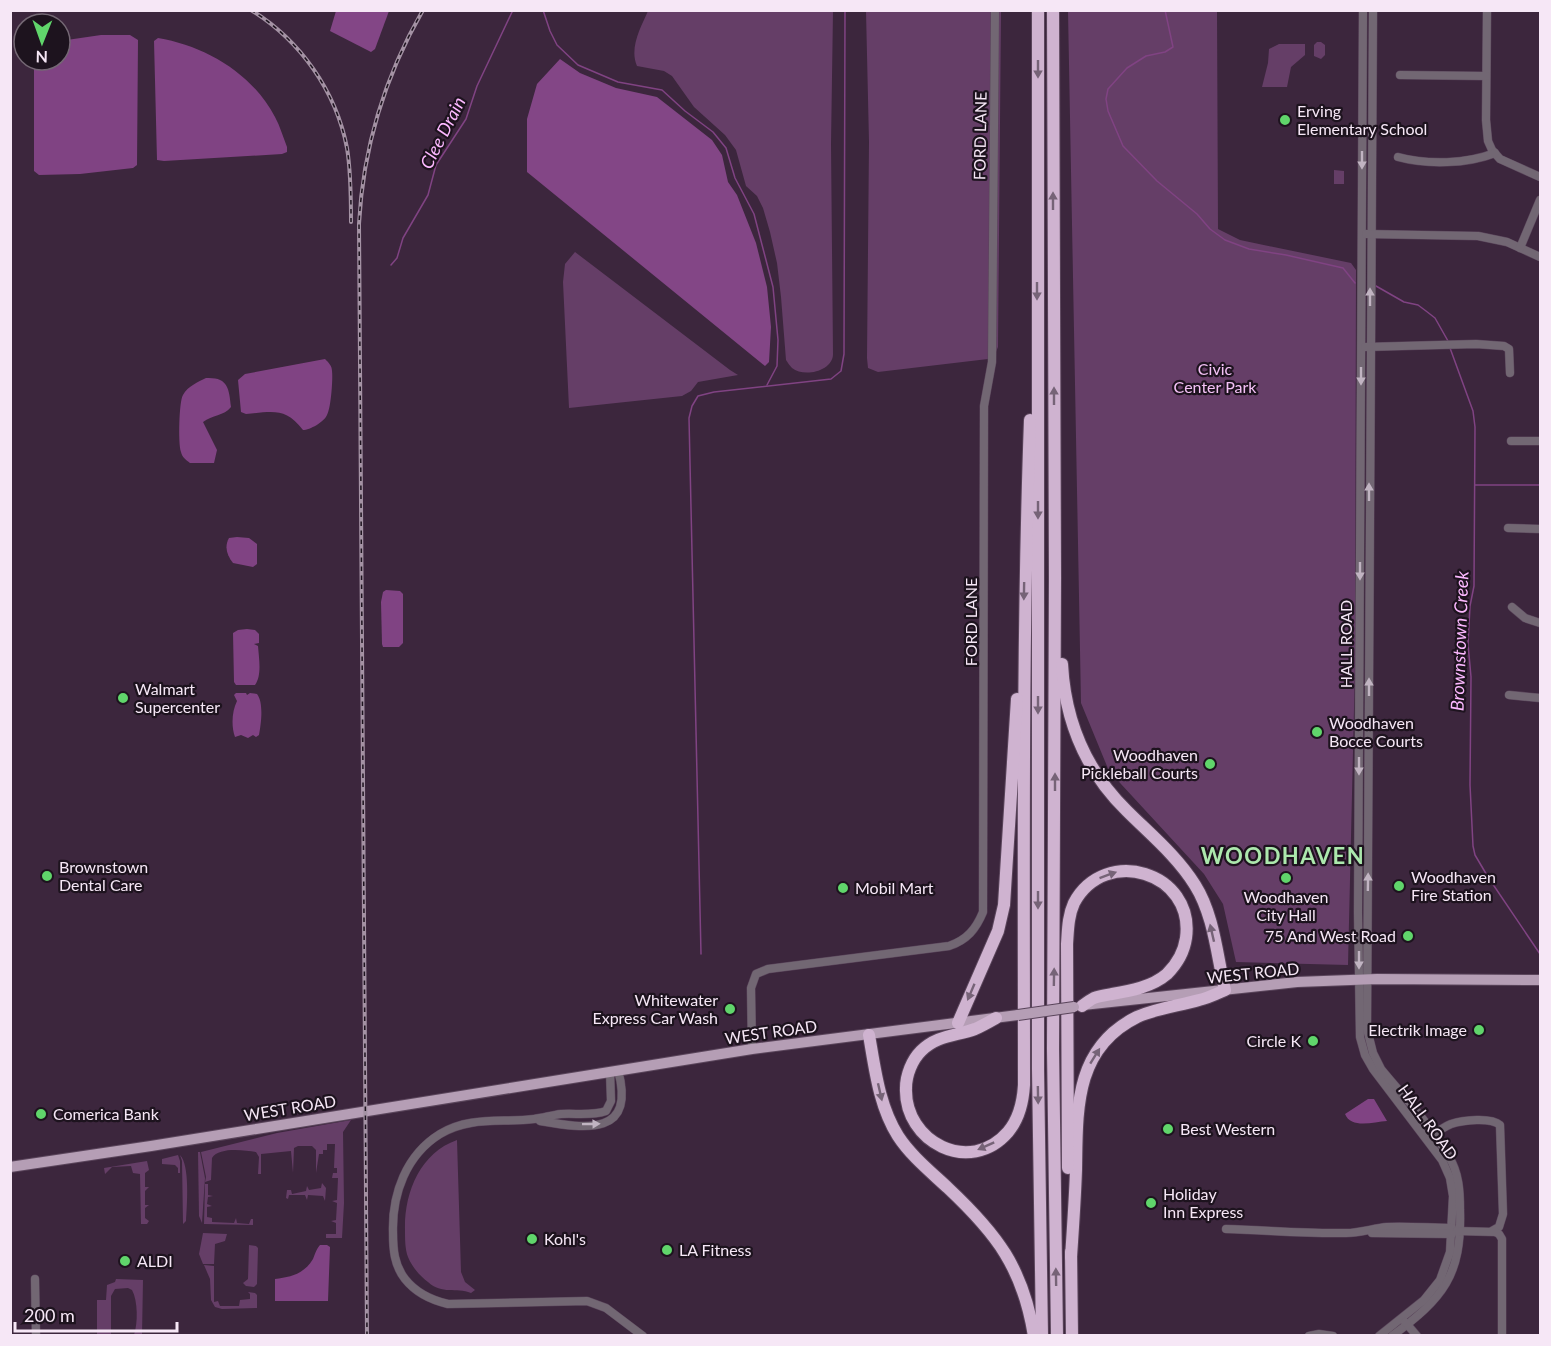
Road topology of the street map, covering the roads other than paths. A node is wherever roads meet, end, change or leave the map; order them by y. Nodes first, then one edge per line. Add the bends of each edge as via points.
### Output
1 (995, 10) edge
2 (1038, 10) edge
3 (1053, 10) edge
4 (1364, 10) edge
5 (1372, 10) edge
6 (1487, 10) edge
7 (1363, 38) junction
8 (1372, 39) junction
9 (1400, 75) dead end
10 (1486, 76) junction
11 (1495, 153) junction
12 (1398, 157) dead end
13 (1540, 177) edge
14 (1540, 200) edge
15 (1362, 234) junction
16 (1371, 234) junction
17 (1520, 249) junction
18 (1540, 257) edge
19 (1037, 347) junction
20 (1361, 347) junction
21 (1370, 347) junction
22 (1510, 373) dead end
23 (1511, 441) dead end
24 (1540, 441) edge
25 (1508, 528) dead end
26 (1540, 529) edge
27 (1055, 583) junction
28 (1360, 596) junction
29 (1369, 596) junction
30 (1512, 607) dead end
31 (1540, 623) edge
32 (1023, 624) junction
33 (1509, 695) dead end
34 (1540, 698) edge
35 (1359, 708) junction
36 (1369, 709) junction
37 (1359, 833) junction
38 (1368, 834) junction
39 (1358, 913) junction
40 (1367, 913) junction
41 (1359, 941) junction
42 (1368, 941) junction
43 (1363, 980) junction
44 (1540, 980) edge
45 (1225, 990) junction
46 (1078, 1006) junction
47 (996, 1018) junction
48 (958, 1023) junction
49 (869, 1035) junction
50 (752, 1049) junction
51 (614, 1071) junction
52 (533, 1119) junction
53 (1430, 1137) junction
54 (10, 1167) edge
55 (1226, 1229) dead end
56 (1454, 1231) junction
57 (1492, 1231) junction
58 (1071, 1257) junction
59 (35, 1279) dead end
60 (1405, 1321) junction
61 (36, 1335) edge
62 (643, 1335) edge
63 (1034, 1335) edge
64 (1042, 1335) edge
65 (1057, 1335) edge
66 (1072, 1335) edge
67 (1309, 1335) edge
68 (1333, 1335) edge
69 (1379, 1335) edge
70 (1392, 1335) edge
71 (1417, 1335) edge
72 (1502, 1335) edge

1 - 50 street, FORD LANE via 992,362 984,406 983,912 966,938 949,946 768,969 756,974 751,988
2 -> 19 highway
27 -> 3 highway
4 - 7 street, HALL ROAD
5 - 8 street, HALL ROAD
6 - 10 street
7 - 8 street
7 -> 15 street, HALL ROAD
8 - 16 street, HALL ROAD
9 - 10 street
10 - 11 street via 1486,135
11 - 12 street via 1460,162
11 - 13 street
14 - 17 street
15 - 16 street
15 - 20 street, HALL ROAD
16 - 17 street via 1478,236
21 -> 16 street, HALL ROAD
17 - 18 street
19 -> 32 highway via 1031,377
19 -> 64 highway
20 - 21 street
20 -> 28 street, HALL ROAD
21 - 22 street via 1504,346 1509,349
29 -> 21 street, HALL ROAD
23 - 24 street
25 - 26 street
45 -> 27 highway via 1209,918 1196,886 1179,863 1105,787 1076,736 1066,704 1060,600
65 -> 27 highway via 1053,1049
28 - 29 street
28 - 35 street, HALL ROAD
36 -> 29 street, HALL ROAD
30 - 31 street via 1525,618
32 -> 47 highway via 1023,1102 1014,1124 993,1145 967,1152 941,1147 928,1139 909,1113 909,1068 932,1042 976,1029
32 -> 48 highway via 1004,905 998,931
33 - 34 street
35 - 36 street
35 -> 37 street, HALL ROAD
36 - 38 street, HALL ROAD
37 - 38 street
37 - 39 street, HALL ROAD
40 -> 38 street, HALL ROAD
39 - 40 street
39 - 41 street, HALL ROAD
40 - 42 street, HALL ROAD
41 - 42 street
41 -> 43 street, HALL ROAD
42 - 43 street, HALL ROAD
43 - 44 main road, WEST ROAD
43 - 45 main road, WEST ROAD
43 - 53 street, HALL ROAD via 1364,1037 1383,1077
45 - 46 main road, WEST ROAD
58 -> 45 highway via 1077,1108 1093,1059 1109,1038 1137,1017
46 - 47 main road, WEST ROAD, bridge
58 -> 46 highway via 1067,1022 1070,915 1082,892 1107,874 1136,871 1160,880 1176,897 1185,918 1184,945 1175,965 1149,985 1095,997
47 - 48 main road, WEST ROAD
48 - 49 main road, WEST ROAD
49 - 50 main road, WEST ROAD
49 -> 63 highway via 881,1099 892,1126 913,1155 974,1211 999,1242 1021,1284
50 - 51 main road, WEST ROAD
51 - 52 street via 606,1111
52 -> 51 street via 564,1125 612,1120 618,1115 623,1097
51 - 54 main road, WEST ROAD
52 - 62 street via 469,1122 440,1134 414,1158 400,1183 393,1208 396,1264 416,1290 437,1301 587,1301 606,1308
53 - 56 street, HALL ROAD via 1449,1157 1457,1176 1460,1194
53 - 57 street via 1457,1122 1493,1121 1500,1125 1503,1214 1499,1227
55 - 56 street via 1293,1233 1367,1232 1386,1227
56 - 57 street
56 - 60 street, HALL ROAD via 1440,1280
57 - 72 street via 1499,1234 1503,1245
58 - 66 highway
59 - 61 street
60 - 69 street, HALL ROAD
60 - 70 street, HALL ROAD
60 - 71 street
67 - 68 street

